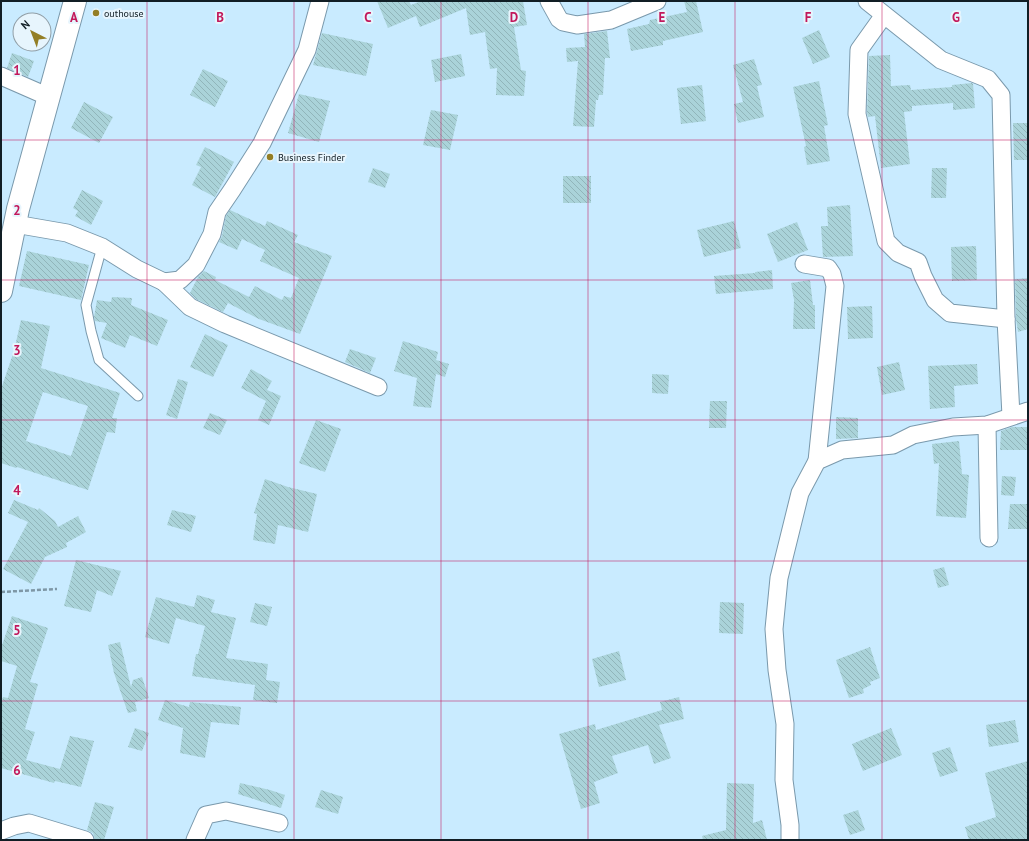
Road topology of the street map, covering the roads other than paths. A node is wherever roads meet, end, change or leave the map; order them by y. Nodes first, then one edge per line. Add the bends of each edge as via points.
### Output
1 (75, 1) edge
2 (320, 1) edge
3 (549, 1) edge
4 (657, 1) edge
5 (867, 1) edge
6 (884, 15) junction
7 (1, 76) edge
8 (49, 97) junction
9 (15, 224) junction
10 (102, 247) junction
11 (804, 264) dead end
12 (164, 282) junction
13 (1, 291) edge
14 (1006, 318) junction
15 (378, 388) dead end
16 (138, 396) dead end
17 (1028, 411) edge
18 (1012, 416) junction
19 (987, 425) junction
20 (817, 461) junction
21 (989, 538) dead end
22 (279, 823) dead end
23 (1, 832) edge
24 (85, 840) edge
25 (195, 840) edge
26 (790, 840) edge

1 - 8 street
2 - 12 street via 307,50 262,142 217,212 212,234 196,265 180,280
3 - 4 street via 559,19 577,25 611,20
5 - 6 street
6 - 14 street via 941,60 988,79 1001,95
6 - 14 street via 859,50 857,114 886,241 898,253 918,262 922,276 935,300 950,313
7 - 8 street
8 - 9 street
9 - 10 street via 67,233
9 - 13 street
10 - 12 street
10 - 16 lane via 86,305 91,332 99,360
11 - 20 street via 828,268 835,286
12 - 15 street via 190,308
14 - 18 street
17 - 18 street
18 - 19 street
19 - 20 street via 952,427 913,435 893,445 842,450
19 - 21 street
20 - 26 street via 800,493 780,578 774,629 785,724 784,780
22 - 25 street via 226,812 206,815
23 - 24 street via 29,823

